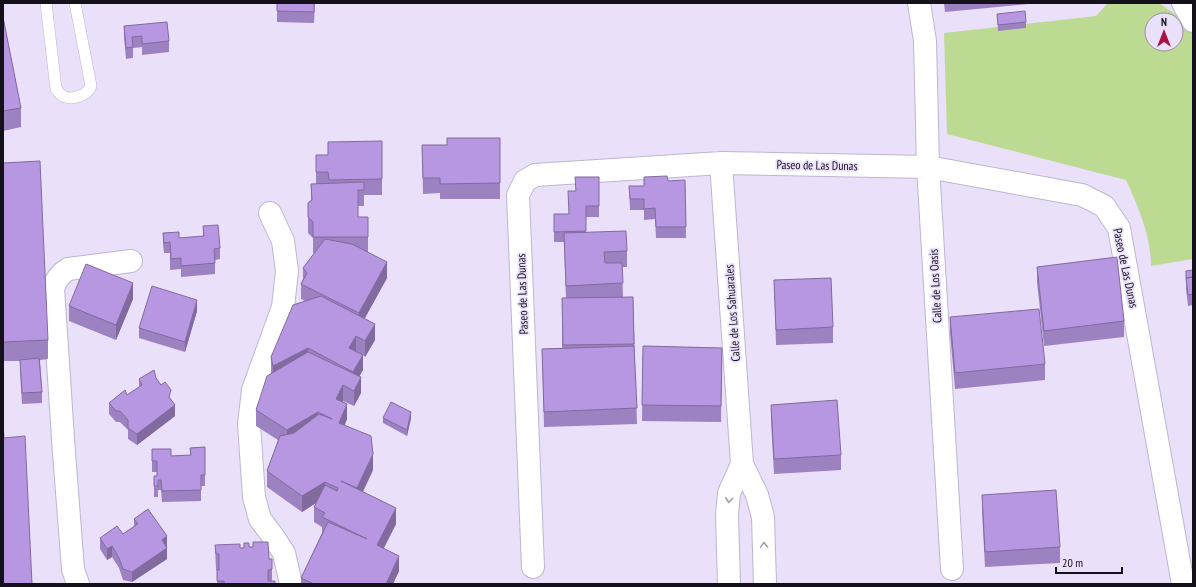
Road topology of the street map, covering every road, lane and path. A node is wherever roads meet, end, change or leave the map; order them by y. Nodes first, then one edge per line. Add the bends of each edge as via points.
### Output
1 (46, 3) edge
2 (75, 3) edge
3 (919, 3) edge
4 (1183, 3) edge
5 (1193, 21) edge
6 (721, 163) junction
7 (928, 167) junction
8 (270, 213) dead end
9 (131, 261) dead end
10 (742, 464) junction
11 (533, 567) dead end
12 (952, 568) dead end
13 (78, 584) edge
14 (291, 584) edge
15 (729, 584) edge
16 (765, 584) edge
17 (1183, 584) edge

1 - 2 lane via 56,89 63,96 73,98 87,92 91,86
3 - 7 street, Calle de Los Oasis via 925,41
4 - 5 street
6 - 7 street, Paseo de Las Dunas
6 - 10 street, Calle de Los Sahuarales
6 - 11 street, Paseo de Las Dunas via 535,175 525,181 518,195
7 - 12 street, Calle de Los Oasis
7 - 17 street, Paseo de Las Dunas via 1082,195 1104,206 1120,228
8 - 14 street via 283,241 287,272 283,307 253,390 249,424 254,498 260,519 284,553
9 - 13 street via 68,268 60,274 53,288 73,569
10 -> 15 street via 729,493
16 -> 10 street via 763,517 757,495

